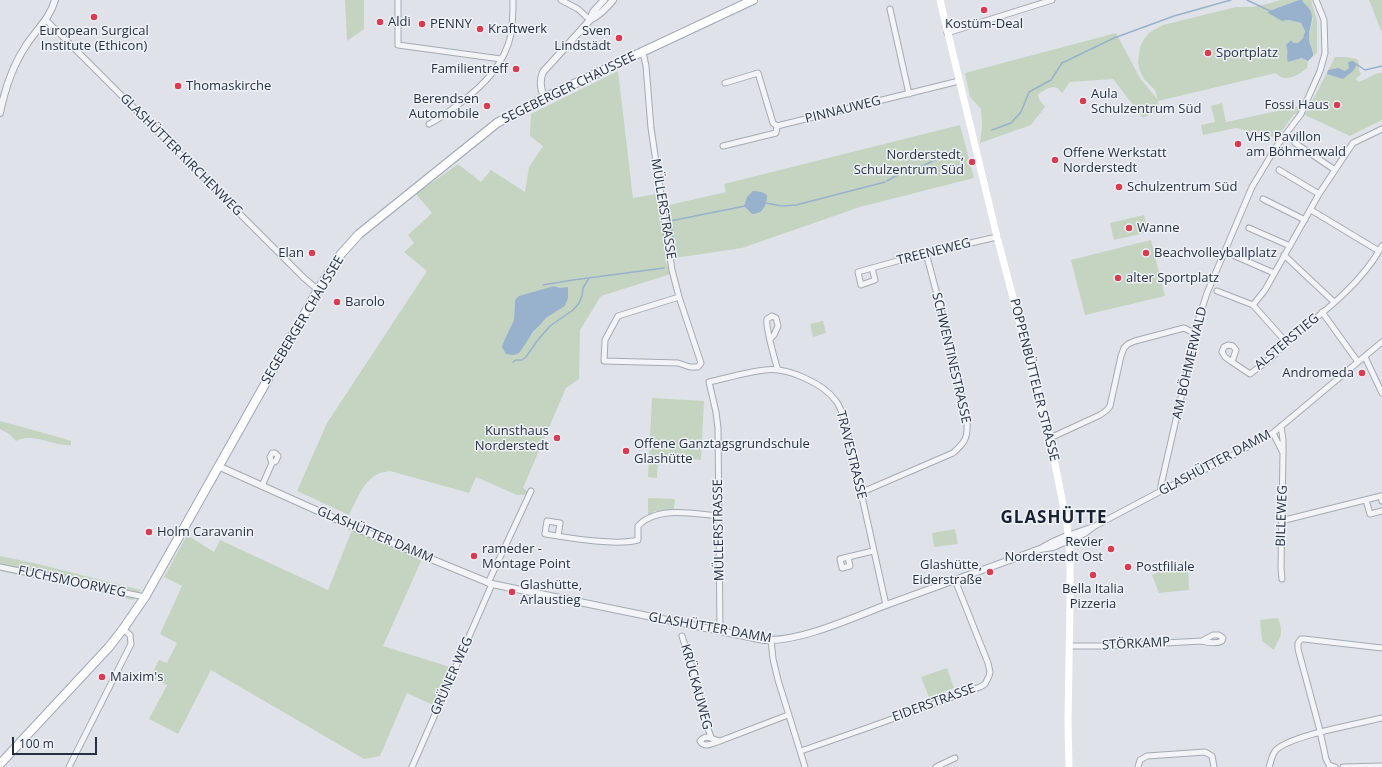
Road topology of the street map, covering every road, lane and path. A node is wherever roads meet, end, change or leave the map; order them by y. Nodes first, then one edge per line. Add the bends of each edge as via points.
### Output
1 (55, 0) edge
2 (398, 0) edge
3 (513, 0) edge
4 (561, 0) edge
5 (604, 0) edge
6 (613, 0) edge
7 (753, 0) edge
8 (940, 0) edge
9 (1052, 0) edge
10 (1316, 0) edge
11 (890, 9) dead end
12 (46, 20) junction
13 (590, 20) junction
14 (947, 33) junction
15 (642, 52) junction
16 (501, 59) junction
17 (959, 81) junction
18 (725, 83) dead end
19 (909, 94) junction
20 (544, 98) junction
21 (0, 113) edge
22 (429, 124) dead end
23 (777, 126) junction
24 (1382, 129) edge
25 (1295, 143) dead end
26 (723, 146) dead end
27 (1279, 170) dead end
28 (1335, 170) junction
29 (1320, 194) junction
30 (1263, 199) dead end
31 (1311, 210) junction
32 (1305, 220) junction
33 (1249, 228) dead end
34 (997, 237) junction
35 (1290, 246) junction
36 (1381, 248) edge
37 (926, 253) junction
38 (1284, 255) junction
39 (1235, 256) dead end
40 (872, 268) dead end
41 (1274, 273) junction
42 (318, 290) junction
43 (1217, 292) dead end
44 (679, 297) junction
45 (1334, 302) junction
46 (1253, 305) junction
47 (1322, 312) junction
48 (1194, 334) junction
49 (770, 338) dead end
50 (1286, 342) junction
51 (1382, 342) edge
52 (1365, 357) junction
53 (1232, 362) dead end
54 (1358, 362) junction
55 (778, 370) junction
56 (708, 382) joint
57 (1382, 393) edge
58 (1281, 426) junction
59 (1273, 433) junction
60 (1050, 438) junction
61 (1283, 453) junction
62 (272, 463) dead end
63 (218, 466) junction
64 (262, 486) junction
65 (531, 491) dead end
66 (1161, 492) junction
67 (860, 493) junction
68 (1366, 500) junction
69 (1382, 501) edge
70 (1382, 511) edge
71 (719, 516) junction
72 (1281, 521) junction
73 (558, 536) dead end
74 (1069, 538) junction
75 (873, 551) junction
76 (848, 558) dead end
77 (0, 567) edge
78 (1282, 579) dead end
79 (955, 580) junction
80 (490, 583) junction
81 (145, 597) junction
82 (886, 605) junction
83 (123, 629) junction
84 (720, 631) junction
85 (682, 636) dead end
86 (771, 640) junction
87 (1202, 641) dead end
88 (1070, 646) junction
89 (1382, 648) edge
90 (788, 715) junction
91 (1382, 718) edge
92 (1321, 733) junction
93 (711, 737) junction
94 (720, 741) junction
95 (801, 751) junction
96 (955, 758) dead end
97 (0, 764) edge
98 (1382, 766) edge
99 (69, 767) edge
100 (412, 767) edge
101 (805, 767) edge
102 (936, 767) edge
103 (1069, 767) edge
104 (1138, 767) edge
105 (1214, 767) edge
106 (1269, 767) edge
107 (1335, 767) edge
108 (1343, 767) edge

1 - 12 street
2 - 16 street via 398,45
3 - 16 street via 511,34
4 - 13 street via 578,9
5 - 13 street
6 - 13 street via 604,12
7 - 15 main road, SEGEBERGER CHAUSSEE
8 - 14 main road, POPPENBÜTTELER STRASSE
9 - 14 street
10 - 48 street, AM BÖHMERWALD via 1324,20 1325,53 1320,71 1301,114 1276,147 1252,187 1207,293
11 - 19 street
12 - 21 street via 14,64
12 - 42 street, GLASHÜTTER KIRCHENWEG
13 - 20 street via 543,72 540,85
14 - 17 main road, POPPENBÜTTELER STRASSE
15 - 20 main road, SEGEBERGER CHAUSSEE
15 - 44 street, MÜLLERSTRASSE via 646,66 659,184 672,270
16 - 22 street via 482,86
17 - 19 street, PINNAUWEG
17 - 34 main road, POPPENBÜTTELER STRASSE
18 - 23 street via 758,73
19 - 23 street, PINNAUWEG
20 - 42 main road, SEGEBERGER CHAUSSEE via 486,130 359,234 341,254
23 - 26 street, PINNAUWEG via 776,133
24 - 28 street via 1353,143
25 - 28 street
27 - 29 street
28 - 29 street
29 - 31 street
30 - 32 street
31 - 32 street
31 - 36 street, ALSTERSTIEG
32 - 35 street
33 - 35 street
34 - 37 street, TREENEWEG
34 - 60 main road, POPPENBÜTTELER STRASSE
35 - 38 street
36 - 45 street, ALSTERSTIEG via 1361,275
37 - 40 street, TREENEWEG
37 - 67 street, SCHWENTINESTRASSE via 952,355 968,432 965,442 953,453
38 - 41 street
38 - 45 street
39 - 41 street
41 - 46 street
42 - 63 main road, SEGEBERGER CHAUSSEE
43 - 46 street
44 - 44 street, MÜLLERSTRASSE via 701,363 698,366 604,361 604,340 618,316
45 - 47 street, ALSTERSTIEG
46 - 50 street
47 - 50 street, ALSTERSTIEG
47 - 54 street, ALSTERSTIEG
48 - 60 street via 1184,328 1128,344 1121,356 1107,410
48 - 66 street, AM BÖHMERWALD
49 - 55 street
50 - 53 street, ALSTERSTIEG via 1250,374
51 - 52 street, GLASHÜTTER DAMM
52 - 54 street, GLASHÜTTER DAMM
52 - 57 street
54 - 58 street, GLASHÜTTER DAMM
55 - 56 street, TRAVESTRASSE via 766,370
55 - 67 street, TRAVESTRASSE via 811,380 837,401 845,420
56 - 71 street, MÜLLERSTRASSE via 718,428
58 - 59 street, GLASHÜTTER DAMM
58 - 61 street, BILLEWEG
59 - 61 street, BILLEWEG
59 - 66 street, GLASHÜTTER DAMM
60 - 74 main road, POPPENBÜTTELER STRASSE
61 - 72 street, BILLEWEG
62 - 64 street
63 - 64 street, GLASHÜTTER DAMM
63 - 81 main road, SEGEBERGER CHAUSSEE
64 - 80 street, GLASHÜTTER DAMM
65 - 80 street
66 - 74 street, GLASHÜTTER DAMM
67 - 75 street, TRAVESTRASSE
68 - 69 street via 1381,496
68 - 70 street via 1370,514
68 - 72 street
71 - 73 street via 672,512 662,514 641,523 638,526 638,540 630,542
71 - 84 street, MÜLLERSTRASSE
72 - 78 street, BILLEWEG
74 - 79 street, GLASHÜTTER DAMM
74 - 88 main road, POPPENBÜTTELER STRASSE
75 - 76 street
75 - 82 street, TRAVESTRASSE
77 - 81 street, FUCHSMOORWEG
79 - 82 street, GLASHÜTTER DAMM
79 - 95 street, EIDERSTRASSE via 988,663 990,672 985,684
80 - 84 street, GLASHÜTTER DAMM
80 - 100 street, GRÜNER WEG
81 - 83 main road, SEGEBERGER CHAUSSEE
82 - 86 street, GLASHÜTTER DAMM via 790,638
83 - 97 main road, SEGEBERGER CHAUSSEE
83 - 99 street via 130,635 131,644
84 - 86 street, GLASHÜTTER DAMM
85 - 93 street, KRÜCKAUWEG
86 - 90 street via 773,660
87 - 88 street, STÖRKAMP
88 - 103 main road, POPPENBÜTTELER STRASSE
89 - 92 street via 1304,639 1298,641 1298,650
90 - 94 street, KRÜCKAUWEG
90 - 95 street
91 - 92 street
92 - 106 street via 1283,745 1275,752
92 - 107 street via 1327,763
93 - 94 street, KRÜCKAUWEG via 715,741
93 - 94 street, KRÜCKAUWEG via 703,737 701,743 706,746
95 - 101 street
96 - 102 street
98 - 108 street
104 - 105 street via 1140,760 1147,756 1206,752 1212,756

